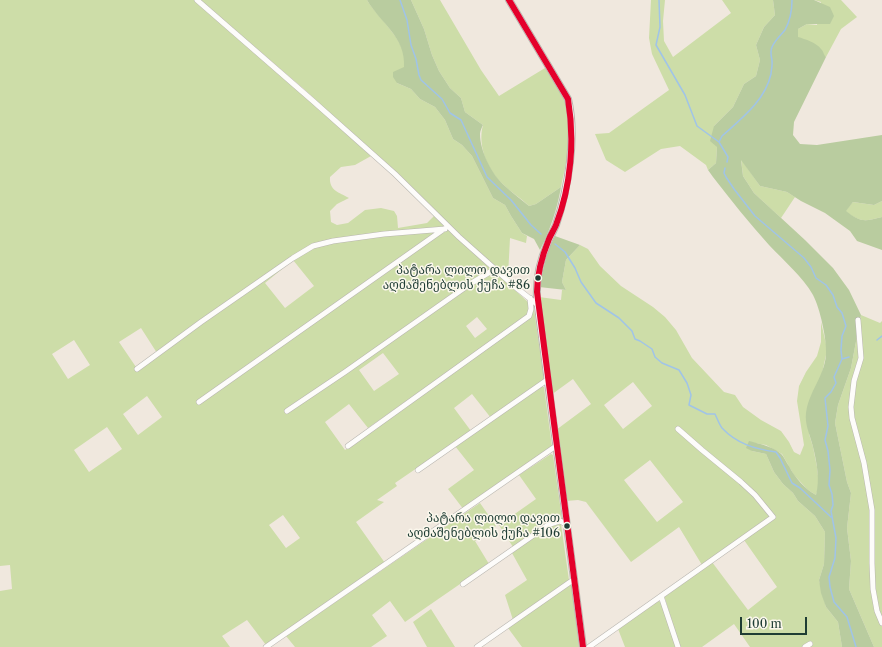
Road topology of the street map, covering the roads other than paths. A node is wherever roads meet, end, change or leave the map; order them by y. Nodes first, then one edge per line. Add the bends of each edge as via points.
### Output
1 (197, 0) edge
2 (509, 0) edge
3 (447, 227) junction
4 (495, 269) junction
5 (530, 298) junction
6 (538, 305) junction
7 (858, 320) dead end
8 (137, 369) dead end
9 (547, 380) junction
10 (199, 402) dead end
11 (287, 411) dead end
12 (678, 429) dead end
13 (348, 446) dead end
14 (556, 446) junction
15 (418, 470) dead end
16 (566, 524) junction
17 (573, 580) junction
18 (463, 584) dead end
19 (661, 596) junction
20 (882, 623) edge
21 (810, 644) dead end
22 (266, 647) edge
23 (477, 647) edge
24 (582, 647) edge
25 (589, 647) edge
26 (678, 647) edge
27 (805, 647) edge

1 - 3 street via 395,174
2 - 6 street via 568,99 572,114 568,179 555,227 539,266 536,287
3 - 4 street
3 - 8 street via 333,241 314,246 293,258
3 - 10 street
4 - 5 street
4 - 11 street
5 - 6 street
5 - 13 street via 532,310 529,316
6 - 9 street
7 - 20 street via 862,358 854,381 851,407 872,510 874,589 877,611
9 - 14 street
9 - 15 street
12 - 19 street via 741,482 773,517
14 - 16 street
14 - 22 street
16 - 17 street
16 - 18 street via 560,521 548,525
17 - 23 street
17 - 24 street
19 - 25 street
19 - 26 street
21 - 27 street

